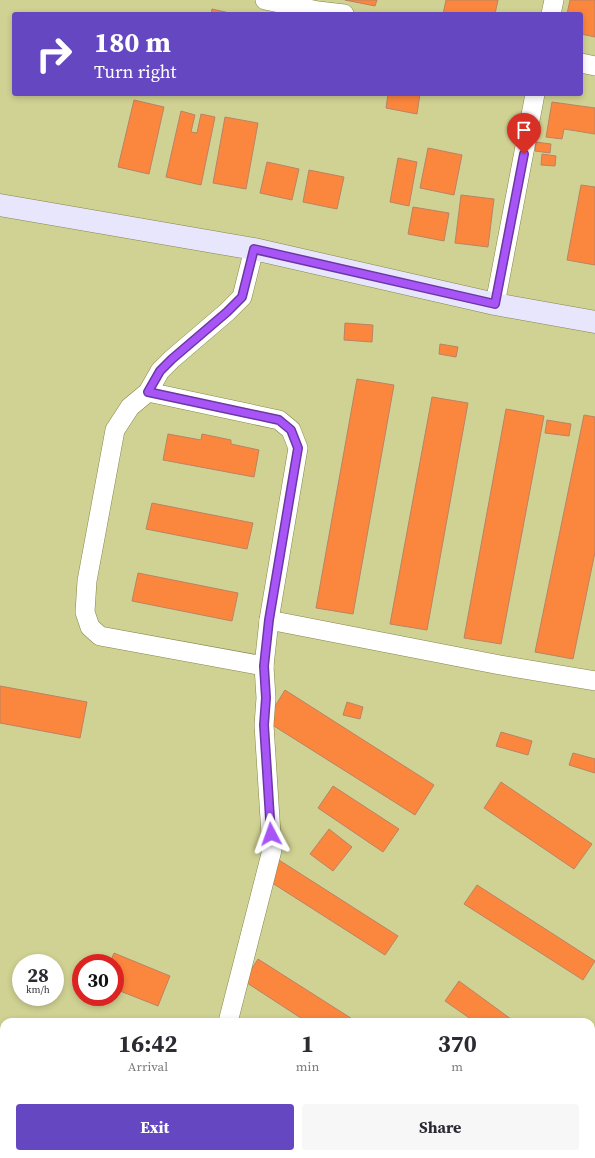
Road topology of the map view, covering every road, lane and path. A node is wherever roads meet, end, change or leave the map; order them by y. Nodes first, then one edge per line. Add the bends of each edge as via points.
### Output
1 (265, 0) edge
2 (554, 0) edge
3 (327, 12) edge
4 (551, 12) edge
5 (583, 63) edge
6 (595, 66) edge
7 (535, 96) edge
8 (0, 205) edge
9 (254, 249) junction
10 (495, 304) junction
11 (595, 322) edge
12 (148, 392) junction
13 (269, 620) junction
14 (264, 666) junction
15 (595, 681) edge
16 (229, 1018) edge

1 - 3 street
2 - 4 street
5 - 6 street
7 - 10 street
8 - 9 main road
9 - 10 main road
9 - 12 street via 242,297 160,371
10 - 11 main road
12 - 13 street via 279,420 291,430 298,448
12 - 14 street via 130,407 116,430 87,581 85,612 90,627 100,636
13 - 14 street
13 - 15 street
14 - 16 street via 264,725 272,850

